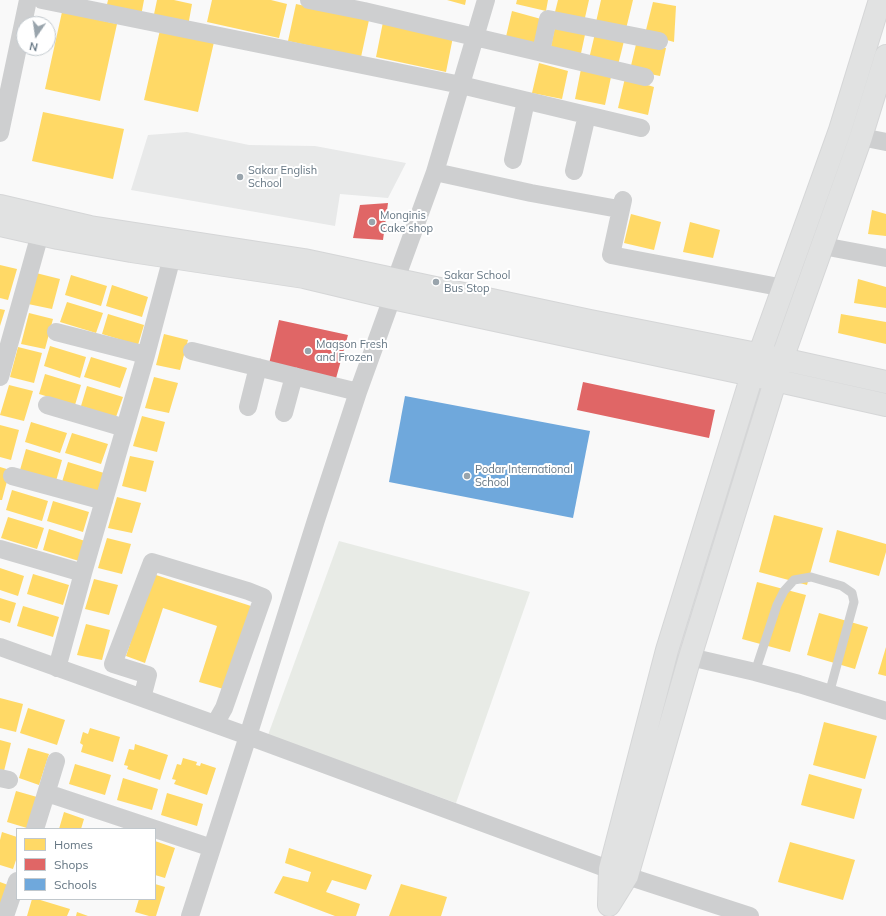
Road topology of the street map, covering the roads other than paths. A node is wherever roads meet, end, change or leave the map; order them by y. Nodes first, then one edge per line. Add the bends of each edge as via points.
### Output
1 (28, 0) edge
2 (42, 0) edge
3 (309, 0) edge
4 (486, 0) edge
5 (880, 0) edge
6 (365, 5) edge
7 (475, 37) junction
8 (659, 41) dead end
9 (541, 52) junction
10 (884, 70) edge
11 (645, 77) dead end
12 (461, 85) junction
13 (526, 101) junction
14 (587, 115) junction
15 (641, 128) dead end
16 (0, 133) edge
17 (861, 137) junction
18 (886, 142) edge
19 (513, 160) dead end
20 (574, 171) dead end
21 (435, 172) junction
22 (0, 206) edge
23 (0, 225) edge
24 (40, 234) junction
25 (822, 246) junction
26 (174, 249) junction
27 (886, 258) edge
28 (784, 288) junction
29 (394, 289) junction
30 (56, 332) dead end
31 (192, 350) dead end
32 (760, 354) junction
33 (146, 355) junction
34 (782, 359) junction
35 (258, 367) junction
36 (752, 375) junction
37 (294, 376) junction
38 (0, 377) edge
39 (776, 380) junction
40 (886, 382) edge
41 (358, 392) junction
42 (47, 405) dead end
43 (886, 405) edge
44 (248, 407) dead end
45 (284, 413) dead end
46 (125, 428) junction
47 (12, 476) dead end
48 (104, 501) junction
49 (0, 549) edge
50 (83, 573) junction
51 (0, 647) edge
52 (690, 657) junction
53 (57, 668) junction
54 (755, 672) junction
55 (829, 694) junction
56 (142, 698) junction
57 (886, 711) edge
58 (215, 724) junction
59 (248, 736) junction
60 (56, 761) dead end
61 (45, 797) junction
62 (34, 828) edge
63 (152, 828) edge
64 (156, 829) edge
65 (212, 848) junction
66 (618, 872) junction
67 (16, 883) edge
68 (607, 910) edge
69 (721, 912) edge
70 (5, 916) edge
71 (190, 916) edge
72 (750, 916) edge

1 - 16 street
2 - 12 street
3 - 6 street
4 - 7 street
5 - 28 street via 840,130
6 - 7 street
7 - 9 street
7 - 12 street
8 - 9 street via 548,18
9 - 11 street
10 - 17 street
12 - 13 street
12 - 21 street
13 - 14 street
13 - 19 street
14 - 15 street
14 - 20 street
17 - 18 street
17 - 25 street
21 - 28 street via 531,193 618,204 611,254
21 - 29 street
22 - 26 street
23 - 24 street
24 - 26 street via 110,248
24 - 38 street
25 - 27 street
25 - 34 street
26 - 29 street via 304,277
26 - 33 street
28 - 32 street
29 - 32 street via 590,321
29 - 36 street
29 - 41 street
30 - 33 street
31 - 35 street
32 - 34 street
32 - 36 street
33 - 46 street
34 - 39 street
34 - 40 street
35 - 37 street
35 - 44 street
36 - 39 street
36 - 66 street via 667,650
37 - 41 street
37 - 45 street
39 - 43 street
39 - 52 street
41 - 59 street
42 - 46 street
46 - 48 street
47 - 48 street
48 - 50 street
49 - 50 street
50 - 53 street
51 - 53 street
52 - 54 street
52 - 66 street
53 - 56 street
54 - 55 street
54 - 55 lane via 784,590 794,580 811,576 842,586 852,593 854,602
55 - 57 street
56 - 58 street
56 - 58 street via 148,675 113,664 152,562 263,597 224,708
58 - 59 street
59 - 65 street
59 - 66 street
60 - 61 street
61 - 62 street
61 - 63 street via 53,795
64 - 65 street
65 - 71 street
66 - 68 street
66 - 69 street
67 - 70 street
69 - 72 street

